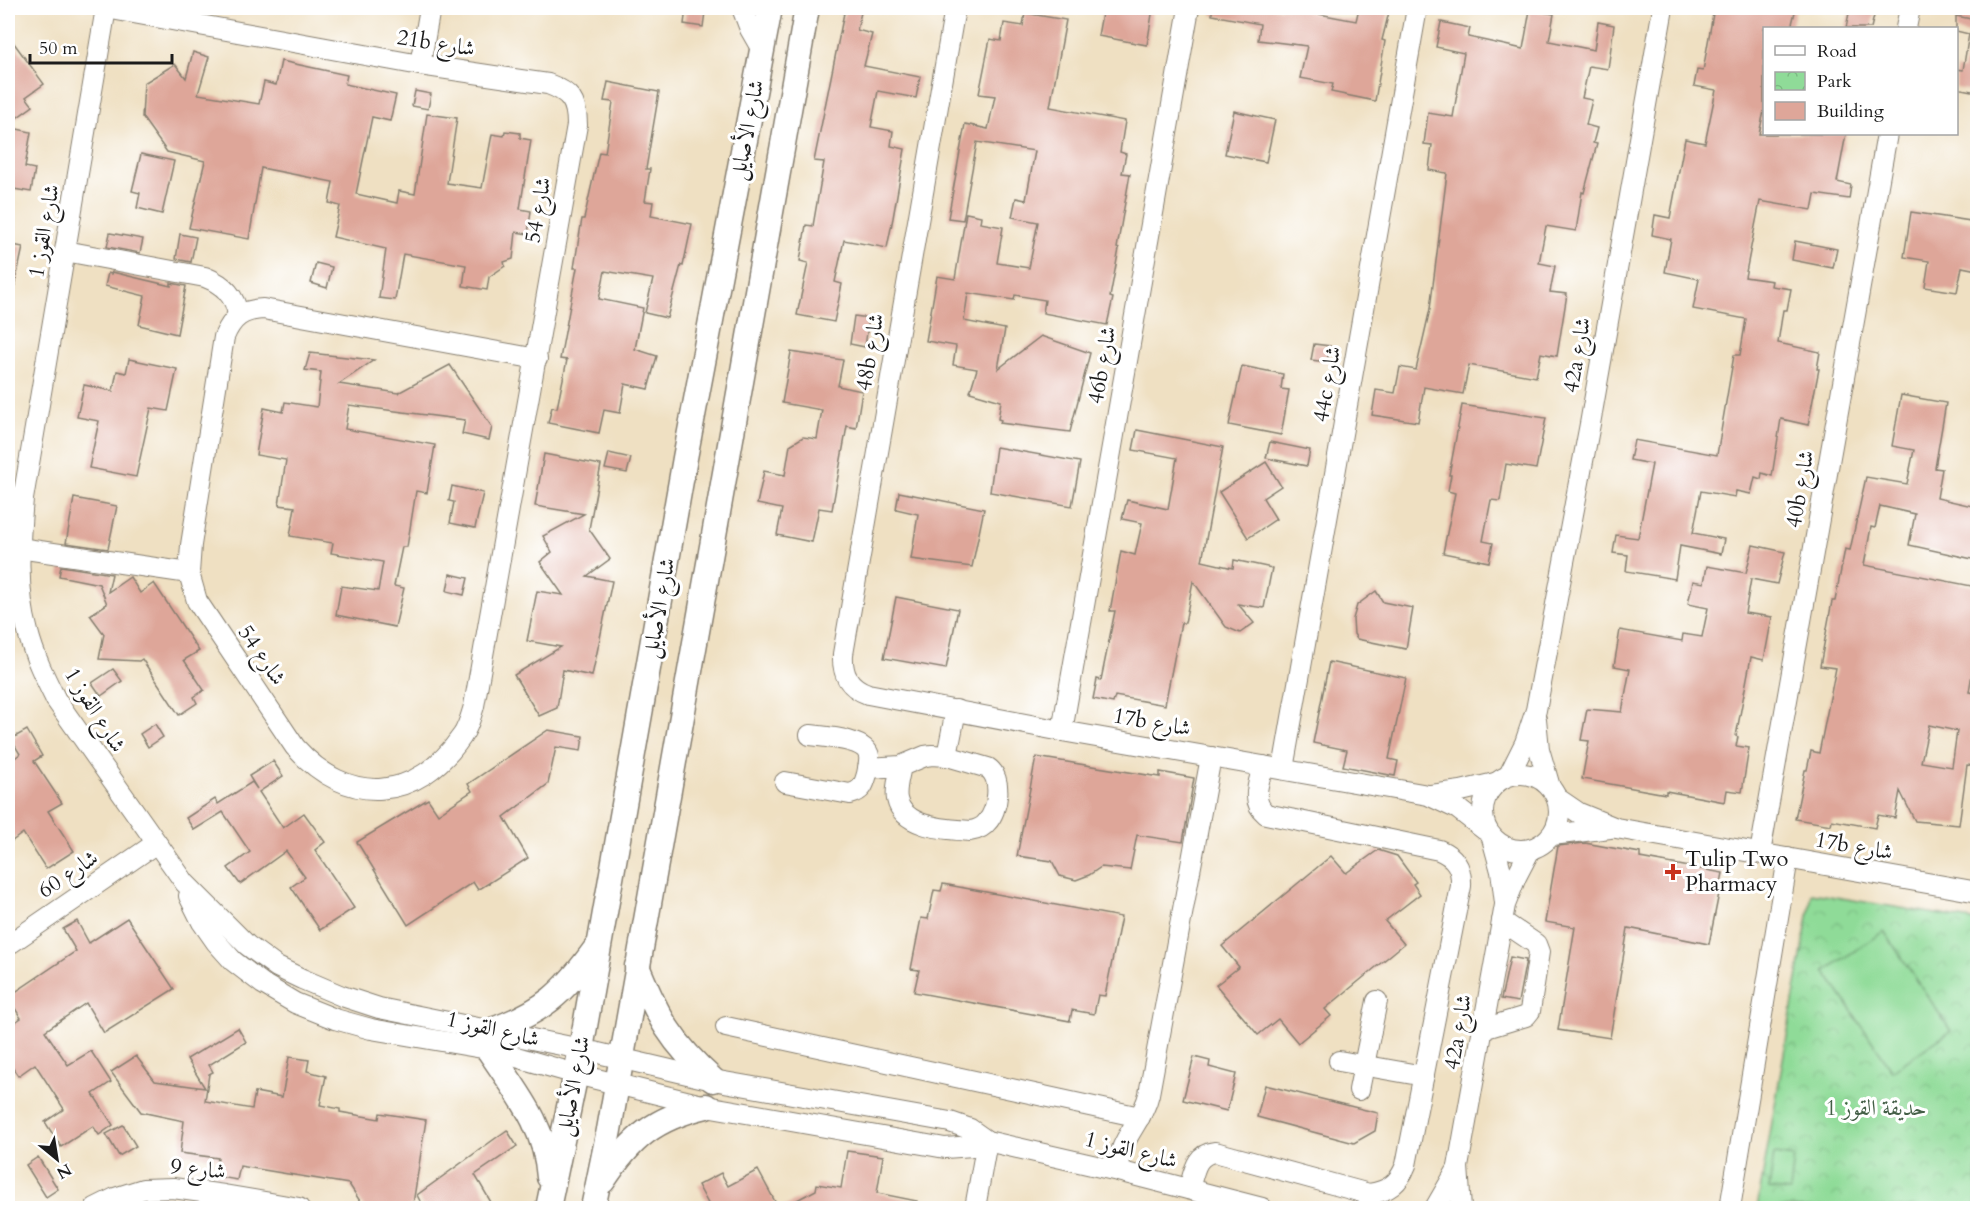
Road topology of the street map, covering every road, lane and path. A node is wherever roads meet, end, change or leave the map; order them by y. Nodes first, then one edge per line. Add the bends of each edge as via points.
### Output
1 (106, 8) edge
2 (430, 8) edge
3 (742, 8) edge
4 (770, 8) edge
5 (807, 8) edge
6 (955, 8) edge
7 (1189, 8) edge
8 (1417, 8) edge
9 (1663, 8) edge
10 (1910, 8) edge
11 (1906, 27) edge
12 (762, 50) junction
13 (420, 65) junction
14 (548, 84) joint
15 (1887, 135) edge
16 (65, 251) junction
17 (238, 315) junction
18 (537, 358) junction
19 (15, 552) edge
20 (189, 573) junction
21 (868, 694) joint
22 (956, 710) junction
23 (1536, 710) junction
24 (1062, 731) junction
25 (810, 735) dead end
26 (947, 756) junction
27 (1211, 757) junction
28 (901, 766) junction
29 (1263, 766) junction
30 (868, 768) junction
31 (1283, 769) junction
32 (1502, 779) junction
33 (785, 782) dead end
34 (1554, 792) junction
35 (1428, 795) junction
36 (1616, 828) junction
37 (1488, 834) junction
38 (1552, 835) junction
39 (155, 844) junction
40 (1530, 850) junction
41 (1760, 853) junction
42 (1788, 858) junction
43 (1977, 892) edge
44 (1504, 913) junction
45 (601, 941) junction
46 (8, 945) edge
47 (637, 966) junction
48 (1377, 1000) dead end
49 (726, 1027) dead end
50 (1483, 1029) junction
51 (489, 1040) junction
52 (581, 1049) junction
53 (621, 1059) junction
54 (1339, 1061) dead end
55 (1364, 1065) junction
56 (576, 1074) junction
57 (1424, 1076) junction
58 (713, 1080) junction
59 (617, 1084) junction
60 (1359, 1090) dead end
61 (706, 1107) junction
62 (1140, 1117) junction
63 (987, 1141) junction
64 (1458, 1167) junction
65 (1118, 1171) junction
66 (1201, 1197) edge
67 (595, 1199) edge
68 (548, 1205) edge
69 (96, 1209) edge
70 (299, 1209) edge
71 (975, 1209) edge
72 (1262, 1209) edge
73 (1435, 1209) edge
74 (1461, 1209) edge
75 (1730, 1209) edge

1 - 13 street, 21b شارع
1 - 16 street, شارع القوز 1
2 - 13 street
3 - 12 street
4 - 12 main road, شارع الأصايل
5 - 47 main road, شارع الأصايل
6 - 21 street, 48b شارع via 843,654 844,675 850,685
7 - 24 street, 46b شارع
8 - 31 street, 44c شارع
9 - 23 street, 42a شارع
10 - 11 street
12 - 45 main road, شارع الأصايل via 685,458
13 - 14 street, 21b شارع
14 - 18 street, شارع 54 via 561,88 571,98 577,111 577,125
15 - 41 street, 40b شارع
16 - 17 street via 205,276 231,295
16 - 19 street, شارع القوز 1
17 - 18 street via 250,309 263,309
17 - 20 street, شارع 54 via 224,337
18 - 20 street, شارع 54 via 474,706 463,735 442,760 415,779 383,790 354,788 328,776 306,759 205,614
19 - 20 street
19 - 39 street, شارع القوز 1 via 28,631 56,700
21 - 22 street, 17b شارع
22 - 24 street, 17b شارع
22 - 26 street
23 - 32 street, 42a شارع via 1525,743
23 - 34 street, 42a شارع via 1539,749
24 - 27 street, 17b شارع
25 - 30 street via 860,744 869,754
26 - 28 street via 925,756
26 - 28 street via 988,768 997,777 992,815 977,830 920,823 907,816 897,797
27 - 29 street, 17b شارع
27 - 62 street via 1149,1094
28 - 30 street
29 - 31 street, 17b شارع
29 - 57 street via 1256,802 1266,814 1439,850 1458,863 1461,886
30 - 33 street via 862,787 850,794
31 - 35 street, 17b شارع
32 - 34 street via 1524,774 1538,778
32 - 35 street, 17b شارع via 1461,791
32 - 37 street via 1487,794 1483,805
34 - 36 street, 17b شارع via 1579,813
34 - 38 street via 1559,817
35 - 37 street, 17b شارع via 1458,809
36 - 38 street, 17b شارع
36 - 41 street, 17b شارع
37 - 40 street via 1503,846
37 - 44 street, 42a شارع via 1501,871
38 - 40 street
39 - 46 street, شارع 60
39 - 51 street, شارع القوز 1 via 185,884 192,905 216,942 232,961 263,984 335,1019 371,1029
40 - 44 street, 42a شارع
41 - 42 street, 17b شارع
42 - 43 street, 17b شارع
42 - 75 street
44 - 50 street, 42a شارع
44 - 50 street via 1536,944 1539,952 1530,1011 1526,1016
45 - 51 main road via 574,978 544,1007
45 - 52 main road, شارع الأصايل
47 - 53 main road, شارع الأصايل
47 - 58 main road via 668,1032
48 - 55 street
49 - 62 street
50 - 64 street, 42a شارع
51 - 52 street, شارع القوز 1
51 - 56 street, شارع القوز 1
51 - 68 main road via 538,1126 547,1159
52 - 53 street, شارع القوز 1
52 - 56 main road, شارع الأصايل
53 - 58 street, شارع القوز 1
53 - 59 main road, شارع الأصايل
54 - 55 street
55 - 57 street
55 - 60 street
56 - 59 street, شارع القوز 1
56 - 68 main road, شارع الأصايل
57 - 66 street via 1406,1165 1397,1182 1382,1192 1357,1192 1215,1152 1198,1160
58 - 63 street, شارع القوز 1 via 950,1122
59 - 61 street, شارع القوز 1
59 - 67 main road, شارع الأصايل
61 - 63 street, شارع القوز 1 via 945,1148
61 - 67 main road via 667,1118 638,1137 625,1149
62 - 65 street via 1122,1147
63 - 65 street, شارع القوز 1
63 - 71 street
64 - 73 street, 42a شارع
64 - 74 street, 42a شارع
65 - 66 street, شارع القوز 1
66 - 72 street, شارع القوز 1
69 - 70 street, شارع 9 via 115,1197 173,1188

